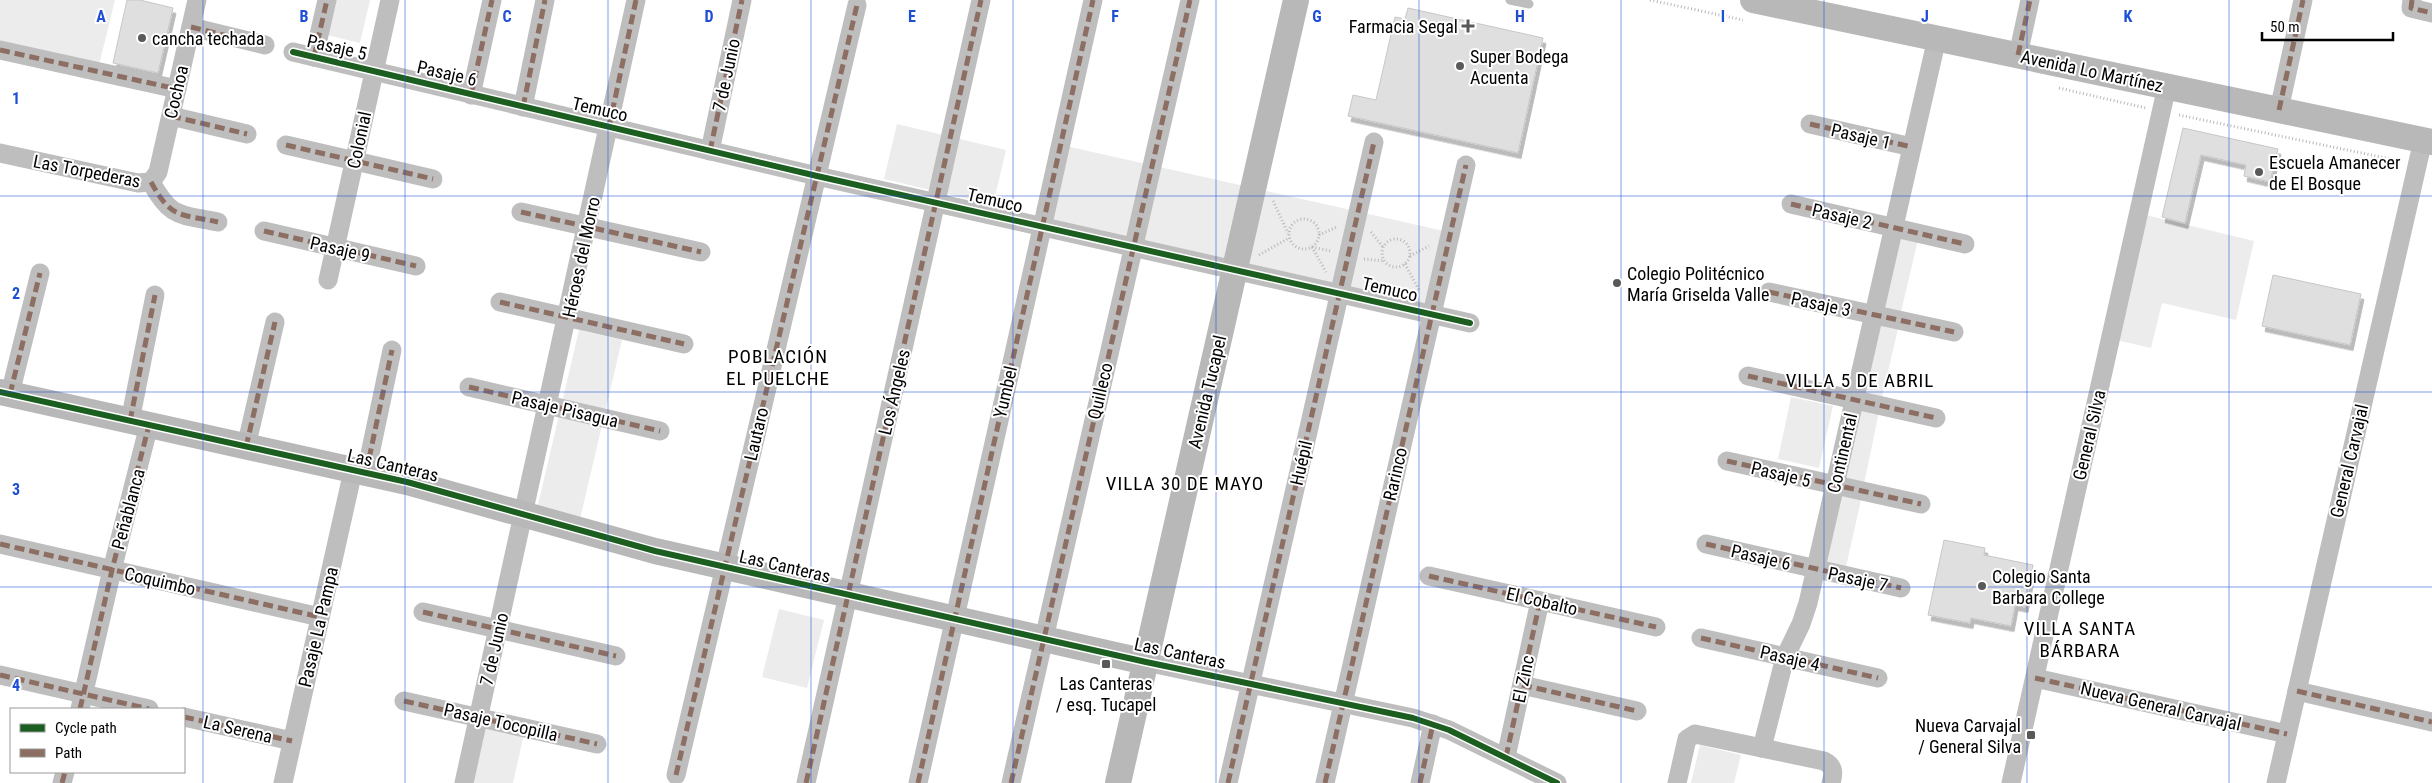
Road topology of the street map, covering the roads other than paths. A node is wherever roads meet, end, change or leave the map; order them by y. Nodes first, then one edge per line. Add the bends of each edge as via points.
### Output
1 (197, 0) edge
2 (327, 0) edge
3 (390, 0) edge
4 (492, 0) edge
5 (545, 0) edge
6 (636, 0) edge
7 (742, 0) edge
8 (981, 0) edge
9 (1093, 0) edge
10 (1190, 0) edge
11 (1296, 0) edge
12 (1510, 0) edge
13 (2030, 0) edge
14 (2303, 0) edge
15 (2412, 0) edge
16 (1529, 4) dead end
17 (857, 5) dead end
18 (1751, 11) edge
19 (2432, 12) edge
20 (191, 27) junction
21 (1937, 38) junction
22 (266, 45) dead end
23 (0, 50) edge
24 (292, 52) dead end
25 (2018, 55) junction
26 (314, 57) junction
27 (374, 72) junction
28 (2168, 86) junction
29 (177, 89) junction
30 (471, 95) junction
31 (518, 106) junction
32 (2279, 110) junction
33 (171, 116) junction
34 (1810, 124) dead end
35 (609, 127) junction
36 (247, 134) dead end
37 (2428, 141) edge
38 (1374, 142) dead end
39 (286, 145) dead end
40 (1912, 147) junction
41 (710, 150) junction
42 (0, 153) edge
43 (354, 161) junction
44 (1466, 165) dead end
45 (817, 176) junction
46 (433, 179) dead end
47 (151, 182) junction
48 (937, 203) junction
49 (1791, 204) dead end
50 (521, 212) dead end
51 (218, 222) dead end
52 (1042, 226) junction
53 (587, 227) junction
54 (1894, 228) junction
55 (264, 231) dead end
56 (1966, 244) dead end
57 (1132, 247) junction
58 (335, 248) junction
59 (701, 252) dead end
60 (416, 266) dead end
61 (1235, 269) junction
62 (40, 273) dead end
63 (328, 280) dead end
64 (1768, 292) dead end
65 (1339, 293) junction
66 (155, 296) dead end
67 (500, 302) dead end
68 (1431, 314) junction
69 (1874, 316) junction
70 (567, 317) junction
71 (276, 322) dead end
72 (1470, 323) dead end
73 (1954, 332) dead end
74 (684, 344) dead end
75 (392, 350) dead end
76 (1748, 376) dead end
77 (469, 387) dead end
78 (5, 393) edge
79 (1854, 401) junction
80 (548, 405) junction
81 (1936, 418) dead end
82 (140, 423) junction
83 (660, 431) dead end
84 (246, 447) junction
85 (1727, 461) dead end
86 (360, 472) junction
87 (1835, 486) junction
88 (1921, 504) dead end
89 (524, 515) junction
90 (0, 544) edge
91 (1706, 544) dead end
92 (725, 567) junction
93 (112, 570) junction
94 (1816, 570) junction
95 (1429, 576) dead end
96 (1901, 588) dead end
97 (847, 595) junction
98 (1540, 601) junction
99 (423, 612) dead end
100 (320, 617) junction
101 (955, 619) junction
102 (1656, 627) dead end
103 (498, 629) junction
104 (1701, 638) dead end
105 (1044, 639) junction
106 (616, 656) dead end
107 (1785, 657) junction
108 (1146, 662) junction
109 (0, 676) edge
110 (1878, 678) dead end
111 (2035, 678) junction
112 (1251, 683) junction
113 (1522, 685) junction
114 (2297, 691) junction
115 (404, 701) dead end
116 (81, 702) edge
117 (1343, 703) junction
118 (139, 708) edge
119 (1637, 711) dead end
120 (185, 717) edge
121 (478, 717) junction
122 (2432, 722) edge
123 (1433, 724) junction
124 (2287, 734) junction
125 (292, 742) junction
126 (597, 744) dead end
127 (1762, 748) junction
128 (1506, 757) junction
129 (676, 775) dead end
130 (1832, 775) edge
131 (283, 783) edge
132 (464, 783) edge
133 (806, 783) edge
134 (918, 783) edge
135 (1011, 783) edge
136 (1118, 783) edge
137 (1228, 783) edge
138 (1325, 783) edge
139 (1420, 783) edge
140 (1557, 783) edge
141 (1676, 783) edge
142 (2011, 783) edge
143 (2276, 783) edge

1 - 20 street, Cochoa
2 - 26 street
3 - 27 street, Colonial
4 - 30 street
5 - 31 street
6 - 35 street, Héroes del Morro
7 - 41 street, 7 de Junio
8 - 48 street, Los Ángeles
9 - 52 street, Yumbel
10 - 57 street, Quilleco
11 - 61 street, Avenida Tucapel
12 - 16 lane
13 - 25 street
14 - 32 street
15 - 19 street via 2411,8
17 - 45 street, Lautaro
18 - 21 street, Avenida Lo Martínez
20 - 22 street
20 - 29 street, Cochoa
21 - 25 street, Avenida Lo Martínez
21 - 40 street, Continental
23 - 29 street
24 - 26 street, Pasaje 5
25 - 28 street, Avenida Lo Martínez
26 - 27 street, Pasaje 5
27 - 30 street, Pasaje 6
27 - 43 street, Colonial
28 - 32 street, Avenida Lo Martínez
28 - 111 street, General Silva
29 - 33 street, Cochoa
30 - 31 street, Pasaje 6
31 - 35 street, Temuco
32 - 37 street, Avenida Lo Martínez
33 - 36 street
33 - 47 street, Cochoa via 158,172
34 - 40 street, Pasaje 1
35 - 41 street, Temuco
35 - 53 street, Héroes del Morro
37 - 114 street, General Carvajal
38 - 65 street, Huépil
39 - 43 street
40 - 54 street, Continental
41 - 45 street, Temuco
42 - 47 street, Las Torpederas via 138,183
43 - 46 street
43 - 58 street, Colonial
44 - 68 street, Rarinco
45 - 48 street, Temuco
45 - 92 street, Lautaro
47 - 51 street, Las Torpederas via 164,205 174,212
48 - 52 street, Temuco
48 - 97 street, Los Ángeles
49 - 54 street, Pasaje 2
50 - 53 street
52 - 57 street, Temuco
52 - 101 street, Yumbel
53 - 59 street
53 - 70 street, Héroes del Morro
54 - 56 street, Pasaje 2
54 - 69 street, Continental
55 - 58 street, Pasaje 9
57 - 61 street, Temuco
57 - 105 street, Quilleco
58 - 60 street, Pasaje 9
58 - 63 street, Colonial
61 - 65 street, Temuco
61 - 108 street, Avenida Tucapel
62 - 78 street
64 - 69 street, Pasaje 3
65 - 68 street, Temuco
65 - 112 street, Huépil
66 - 82 street, Peñablanca
67 - 70 street
68 - 72 street, Temuco
68 - 117 street, Rarinco
69 - 73 street, Pasaje 3
69 - 79 street, Continental
70 - 74 street
70 - 80 street, Héroes del Morro
71 - 84 street
75 - 86 street, Pasaje La Pampa
76 - 79 street
77 - 80 street, Pasaje Pisagua
78 - 82 street, Las Canteras
79 - 81 street
79 - 87 street, Continental
80 - 83 street, Pasaje Pisagua
80 - 89 street, Héroes del Morro
82 - 84 street, Las Canteras
82 - 93 street, Peñablanca
84 - 86 street, Las Canteras
85 - 87 street, Pasaje 5
86 - 89 street, Las Canteras
86 - 100 street, Pasaje La Pampa
87 - 88 street, Pasaje 5
87 - 94 street, Continental
89 - 92 street, Las Canteras via 622,543
89 - 103 street, 7 de Junio
90 - 93 street, Coquimbo
91 - 94 street, Pasaje 6
92 - 97 street, Las Canteras
92 - 129 street, Lautaro
93 - 100 street, Coquimbo
93 - 116 street, Peñablanca
94 - 96 street, Pasaje 7
94 - 107 street, Continental via 1805,613
95 - 98 street, El Cobalto
97 - 101 street, Las Canteras
97 - 133 street, Los Ángeles
98 - 102 street, El Cobalto
98 - 113 street, El Zinc
99 - 103 street
100 - 125 street, Pasaje La Pampa
101 - 105 street, Las Canteras
101 - 134 street, Yumbel
103 - 106 street
103 - 121 street, 7 de Junio
104 - 107 street, Pasaje 4
105 - 108 street, Las Canteras
105 - 135 street, Quilleco
107 - 110 street, Pasaje 4
107 - 127 street, Continental
108 - 112 street, Las Canteras
108 - 136 street, Avenida Tucapel
109 - 116 street
111 - 124 street, Nueva General Carvajal
111 - 142 street, General Silva
112 - 117 street, Las Canteras
112 - 137 street, Huépil
113 - 119 street
113 - 128 street, El Zinc
114 - 122 street
114 - 124 street, General Carvajal
115 - 121 street, Pasaje Tocopilla
116 - 118 street
117 - 123 street, Las Canteras
117 - 138 street, Rarinco
120 - 125 street, La Serena
121 - 126 street, Pasaje Tocopilla
121 - 132 street, 7 de Junio
123 - 128 street, Las Canteras
123 - 139 street
124 - 143 street, General Carvajal
125 - 131 street, Pasaje La Pampa
127 - 130 street via 1824,761
127 - 141 street via 1700,734 1691,735 1685,744
128 - 140 street, Las Canteras

